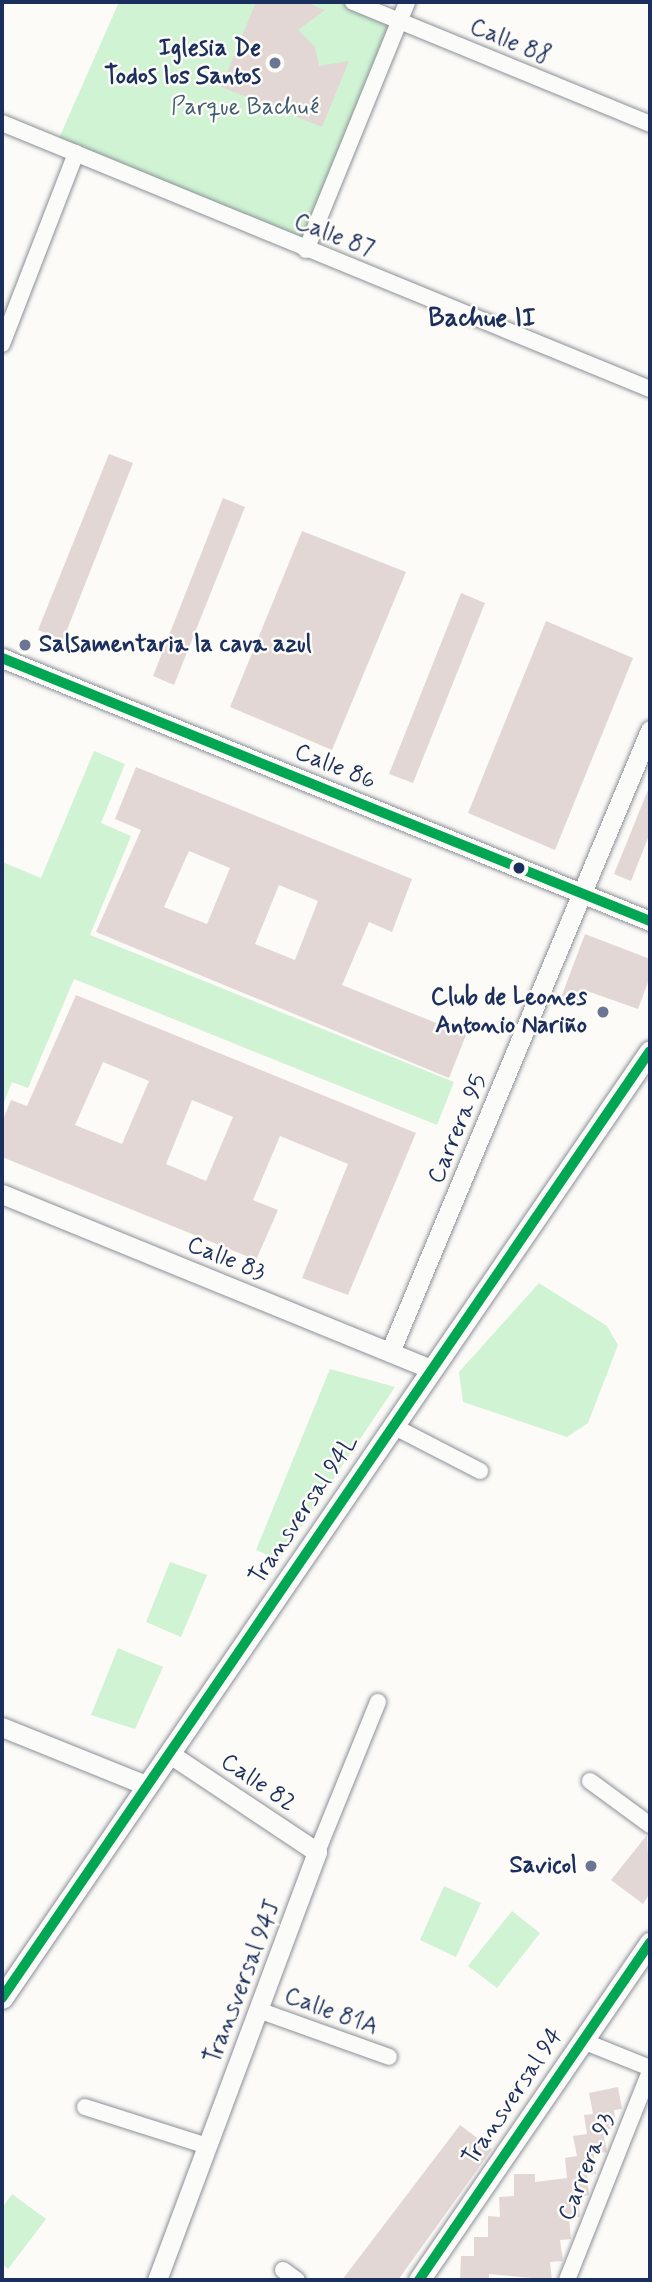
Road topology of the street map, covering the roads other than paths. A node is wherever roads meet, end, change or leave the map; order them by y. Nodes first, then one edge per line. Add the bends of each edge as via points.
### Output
1 (354, 2) edge
2 (407, 2) edge
3 (400, 20) junction
4 (2, 123) edge
5 (650, 124) edge
6 (76, 153) junction
7 (306, 250) junction
8 (2, 344) edge
9 (650, 389) edge
10 (2, 658) edge
11 (650, 730) edge
12 (583, 894) junction
13 (650, 921) edge
14 (650, 1051) edge
15 (2, 1194) edge
16 (390, 1352) junction
17 (431, 1369) junction
18 (393, 1426) junction
19 (480, 1471) dead end
20 (378, 1702) dead end
21 (2, 1727) edge
22 (170, 1754) junction
23 (590, 1781) dead end
24 (148, 1786) junction
25 (650, 1825) edge
26 (317, 1852) junction
27 (650, 1943) edge
28 (2, 1998) edge
29 (258, 2010) junction
30 (583, 2041) junction
31 (389, 2057) dead end
32 (650, 2069) edge
33 (85, 2107) dead end
34 (207, 2146) junction
35 (283, 2270) dead end
36 (157, 2280) edge
37 (297, 2280) edge
38 (419, 2280) edge
39 (567, 2280) edge

1 - 3 street, Calle 88
2 - 3 street
3 - 5 street, Calle 88
3 - 7 street
4 - 6 street, Calle 87
6 - 7 street, Calle 87
6 - 8 street
7 - 9 street, Calle 87
10 - 12 street, Calle 86
11 - 12 street, Carrera 95
12 - 13 street, Calle 86
12 - 16 street, Carrera 95
14 - 17 main road, Transversal 94L
15 - 16 street, Calle 83
16 - 17 street, Calle 83
17 - 18 main road, Transversal 94L
18 - 19 street
18 - 22 main road, Transversal 94L
20 - 26 street, Transversal 94J
21 - 24 street
22 - 24 main road, Transversal 94L
22 - 26 street, Calle 82
23 - 25 street
24 - 28 main road, Transversal 94L
26 - 29 street, Transversal 94J
27 - 30 main road, Transversal 94
29 - 31 street, Calle 81A
29 - 34 street, Transversal 94J
30 - 32 street
30 - 38 main road, Transversal 94
32 - 39 street, Carrera 93
33 - 34 street
34 - 36 street, Transversal 94J
35 - 37 street

